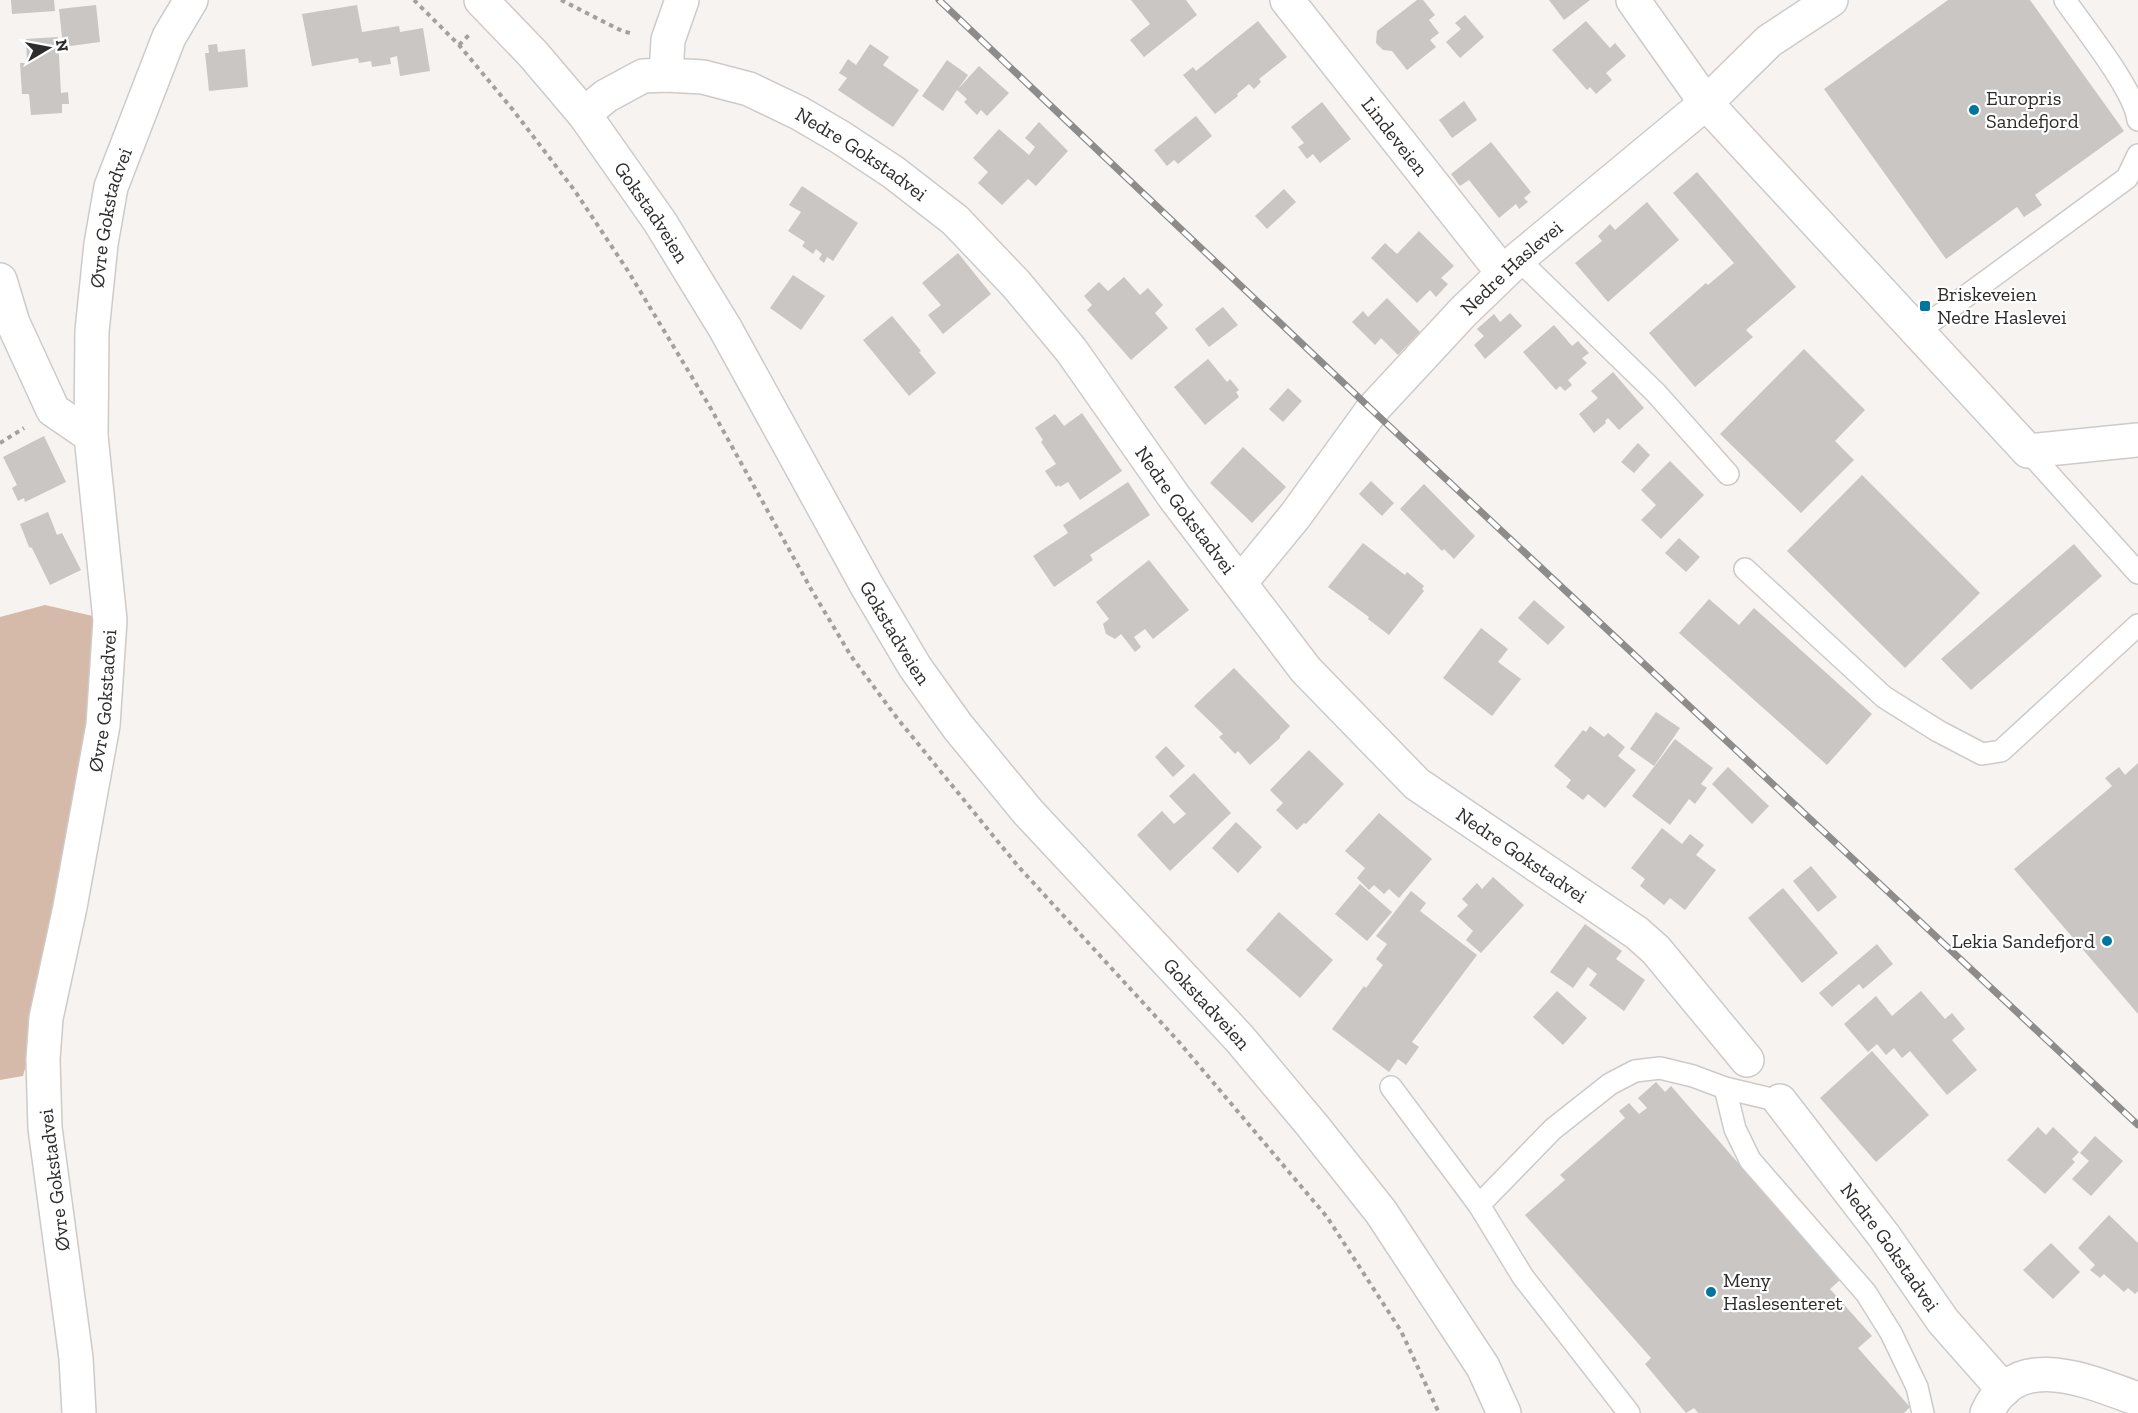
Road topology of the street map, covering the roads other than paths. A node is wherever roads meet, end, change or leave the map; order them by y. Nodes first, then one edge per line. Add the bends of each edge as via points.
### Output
1 (191, 0) edge
2 (481, 0) edge
3 (682, 0) edge
4 (1287, 0) edge
5 (1633, 0) edge
6 (1831, 0) edge
7 (2065, 0) edge
8 (666, 75) junction
9 (1706, 103) junction
10 (584, 114) junction
11 (2138, 120) edge
12 (2138, 154) edge
13 (1511, 266) junction
14 (0, 280) edge
15 (1917, 332) junction
16 (92, 436) junction
17 (2138, 440) edge
18 (2028, 451) junction
19 (1728, 474) dead end
20 (1745, 570) dead end
21 (2138, 573) edge
22 (1240, 583) junction
23 (2138, 625) edge
24 (1747, 1060) dead end
25 (1391, 1088) dead end
26 (1725, 1088) junction
27 (1780, 1101) joint
28 (1479, 1205) junction
29 (1381, 1212) junction
30 (2138, 1400) edge
31 (1996, 1401) edge
32 (79, 1413) edge
33 (1479, 1413) edge
34 (1504, 1413) edge
35 (1629, 1413) edge
36 (1923, 1413) edge

1 - 16 street, Øvre Gokstadvei via 169,37 111,187 92,331
2 - 10 street, Gokstadveien
3 - 8 street via 668,40
4 - 13 street, Lindeveien
5 - 9 street
6 - 9 street, Nedre Haslevei via 1769,41
7 - 11 lane via 2121,81 2136,107
8 - 10 street, Nedre Gokstadvei via 643,76 606,96
8 - 22 street, Nedre Gokstadvei via 703,77 749,89 799,113 893,172 955,220 1071,350
9 - 13 street, Nedre Haslevei
9 - 15 street
10 - 29 street, Gokstadveien via 660,222 713,309 867,586 915,667 958,727 1028,812 1239,1038
12 - 15 lane via 2127,178
13 - 19 lane via 1656,393
13 - 22 street, Nedre Haslevei via 1372,410 1295,516
14 - 16 street via 14,323 53,410
15 - 18 street
16 - 32 street, Øvre Gokstadvei via 110,620 103,725 46,1018 43,1059 45,1128 76,1358
17 - 18 street
18 - 21 lane
20 - 23 lane via 1884,697 1982,754 2001,752
22 - 24 street, Nedre Gokstadvei via 1306,670 1417,784 1636,933 1656,950
25 - 28 lane
26 - 27 lane
26 - 28 lane via 1660,1068 1635,1071 1610,1084 1553,1129
26 - 36 lane via 1735,1129 1750,1160 1866,1293 1917,1387
27 - 31 street, Nedre Gokstadvei via 1884,1236
28 - 35 lane via 1523,1277
29 - 33 street, Gokstadveien via 1465,1376
29 - 34 street, Gokstadveien via 1483,1367
30 - 31 street, Nedre Gokstadvei via 2081,1379 2044,1374 2023,1377

